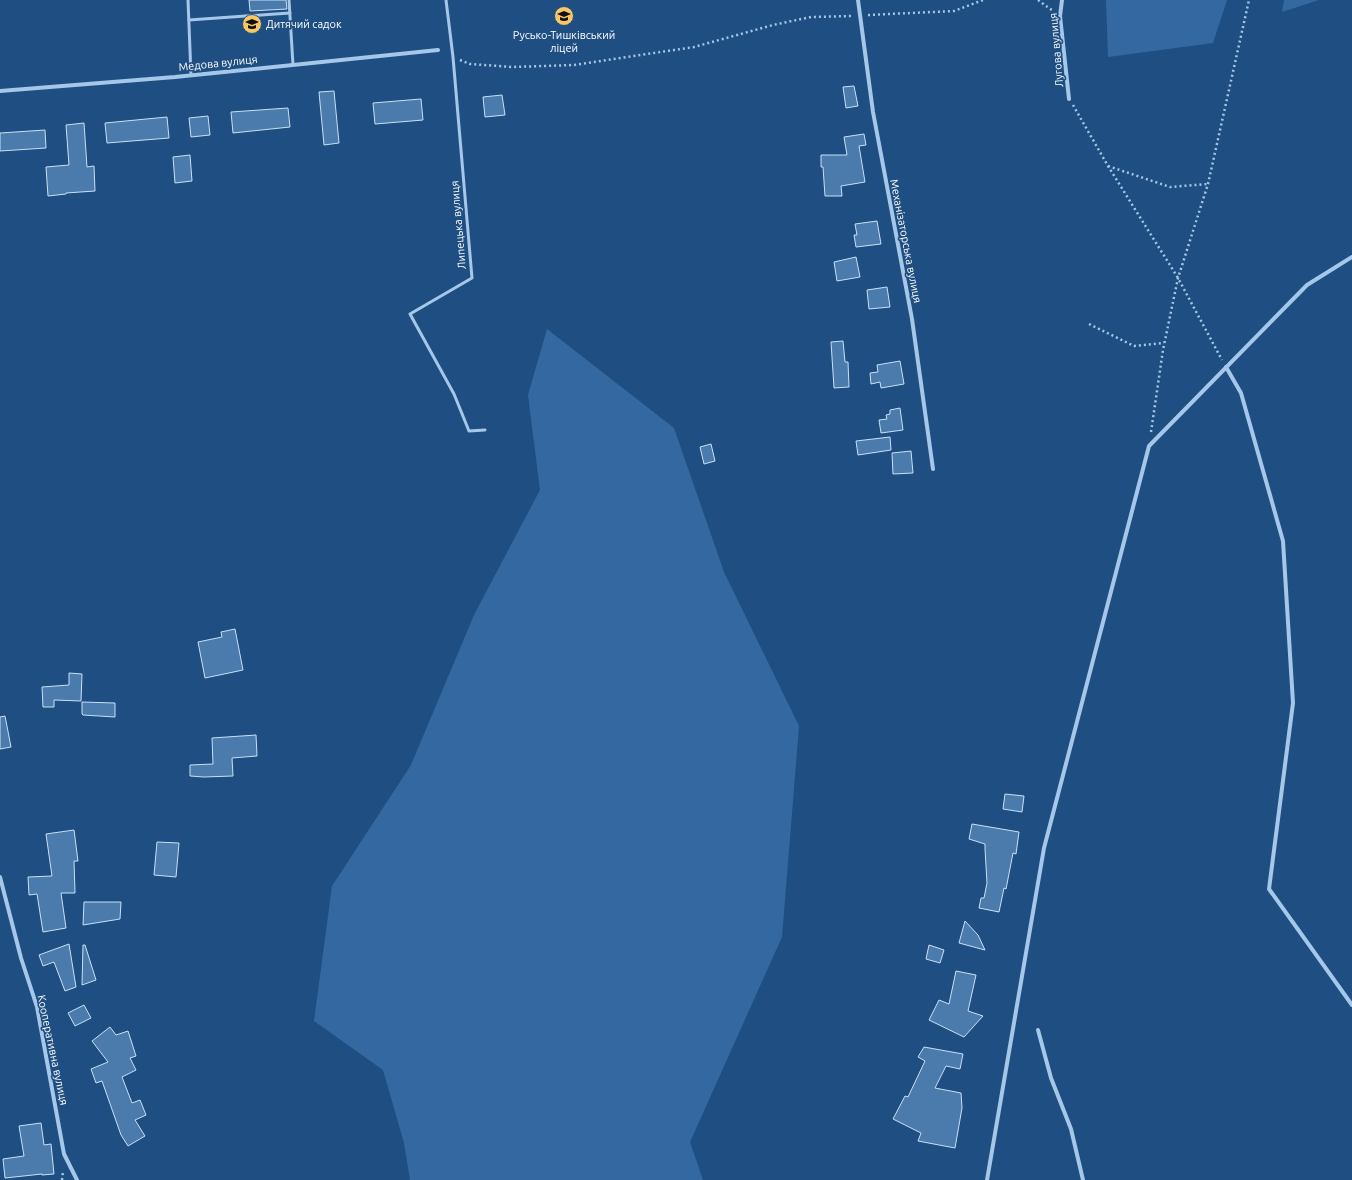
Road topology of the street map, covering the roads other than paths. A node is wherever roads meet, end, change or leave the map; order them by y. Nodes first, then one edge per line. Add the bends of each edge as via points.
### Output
1 (188, 0) edge
2 (289, 0) edge
3 (446, 0) edge
4 (858, 0) edge
5 (1062, 0) edge
6 (290, 13) junction
7 (189, 20) junction
8 (438, 50) dead end
9 (293, 65) junction
10 (191, 75) junction
11 (0, 91) edge
12 (1069, 99) road end
13 (1352, 256) edge
14 (1226, 367) junction
15 (485, 430) dead end
16 (933, 469) dead end
17 (0, 876) edge
18 (1352, 1005) edge
19 (1038, 1030) dead end
20 (77, 1180) edge
21 (987, 1180) edge
22 (1082, 1180) edge

1 - 7 lane
2 - 6 lane
3 - 15 lane, Липецька вулиця via 472,278 410,314 454,394 469,431
4 - 16 street, Механізаторська вулиця via 873,112 912,319
5 - 12 street, Лугова вулиця via 1060,16
6 - 7 lane
6 - 9 lane
7 - 10 lane
8 - 9 street, Медова вулиця
9 - 10 street, Медова вулиця
10 - 11 street, Медова вулиця
13 - 14 street via 1307,285
14 - 18 street via 1241,393 1283,541 1293,703 1269,889
14 - 21 street via 1149,446 1044,848
17 - 20 street, Кооперативна вулиця via 21,958 37,1007 64,1154
19 - 22 street via 1050,1078 1071,1129

